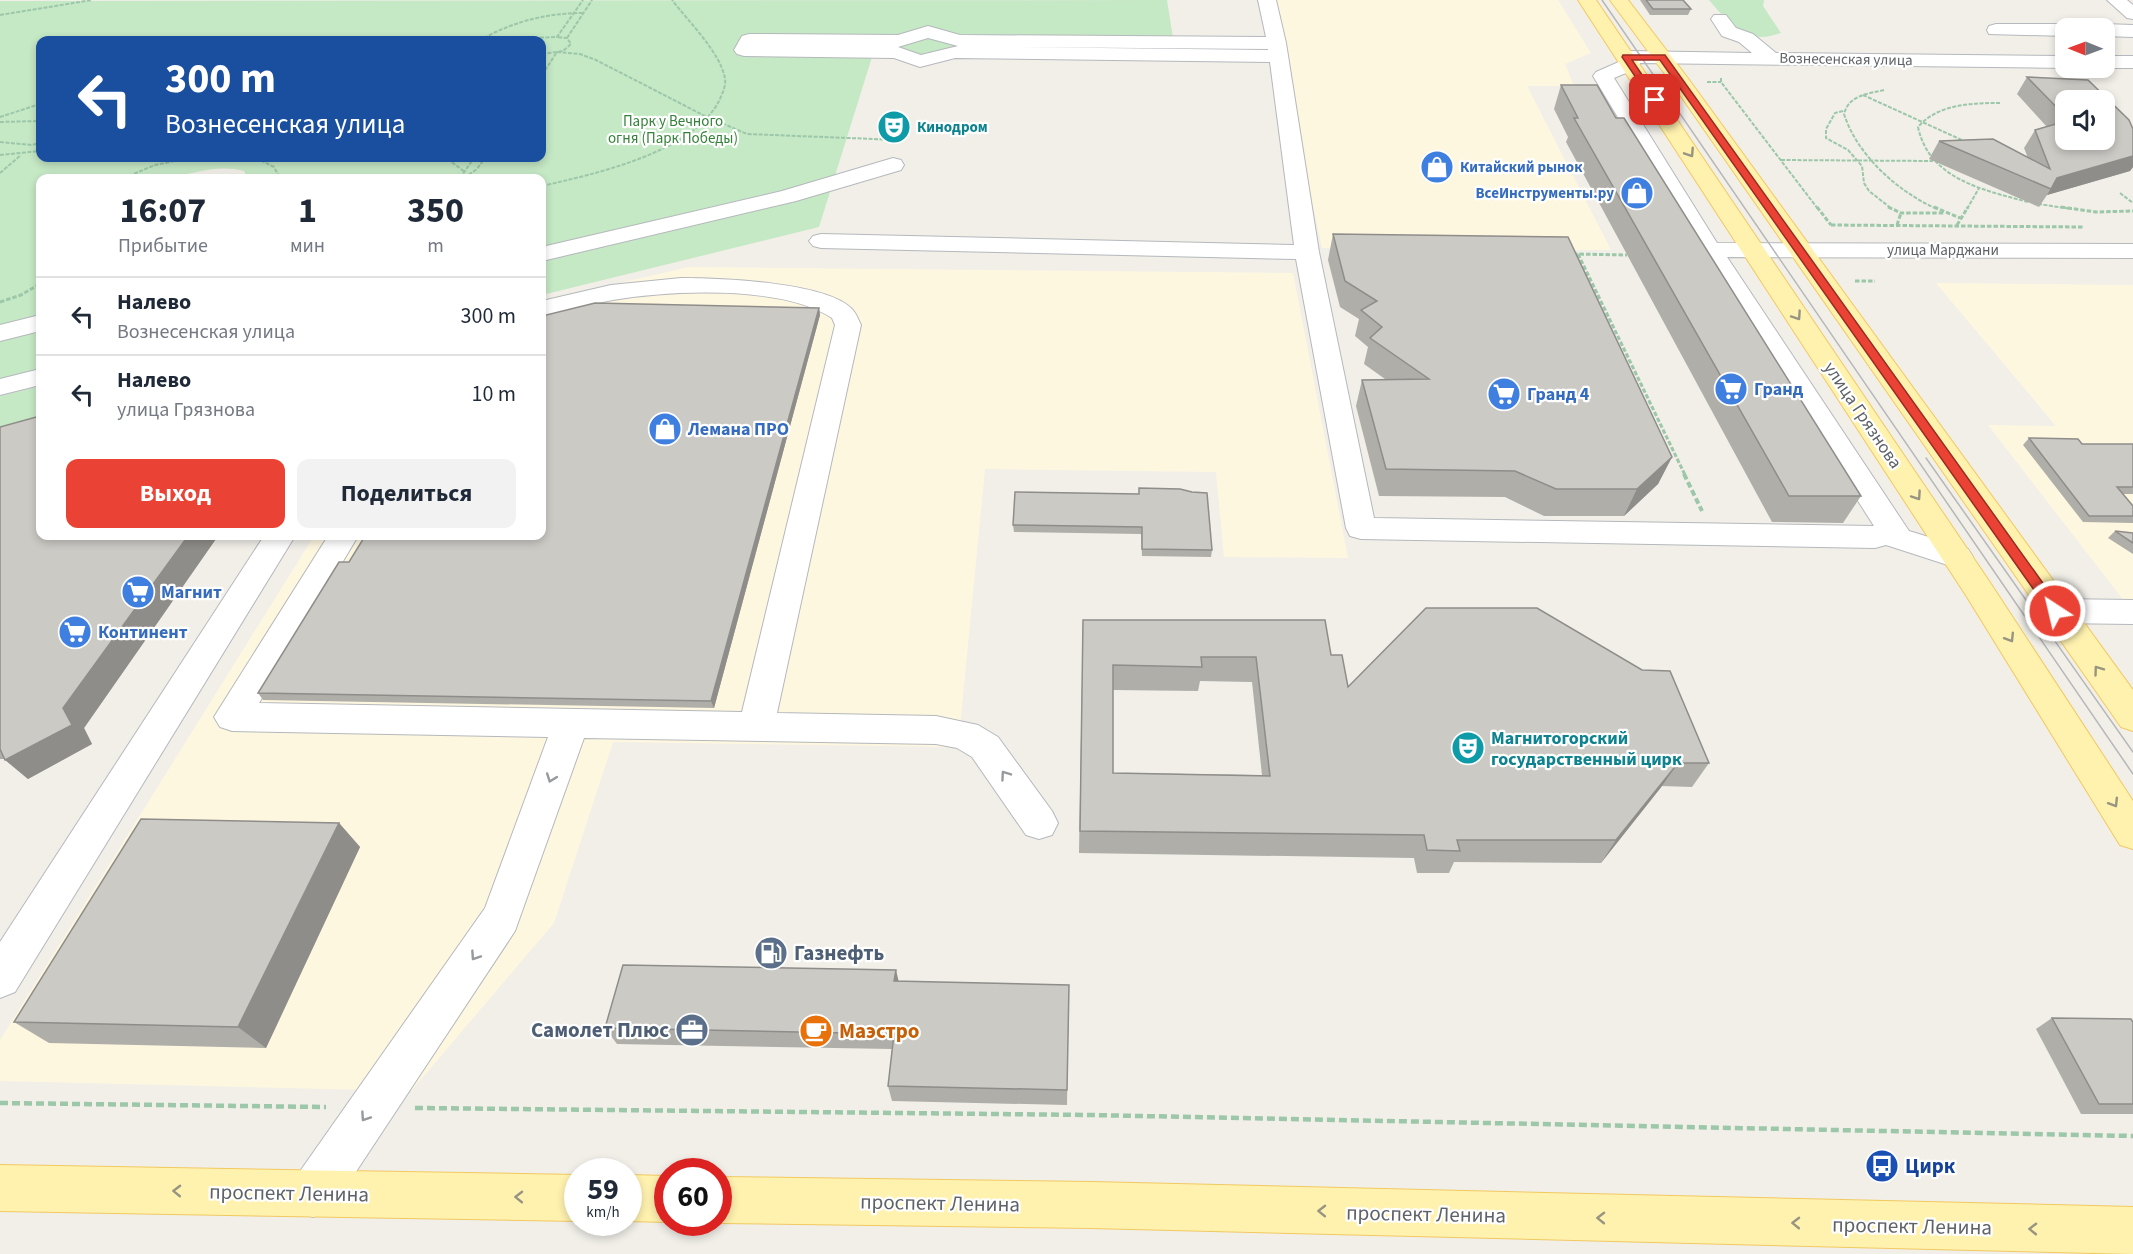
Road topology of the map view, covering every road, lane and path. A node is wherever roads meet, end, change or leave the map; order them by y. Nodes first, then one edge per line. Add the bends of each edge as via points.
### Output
1 (92, 0) edge
2 (583, 0) edge
3 (592, 0) edge
4 (672, 0) edge
5 (1267, 0) edge
6 (1587, 0) edge
7 (1618, 0) edge
8 (2116, 0) edge
9 (574, 13) junction
10 (584, 13) junction
11 (2133, 14) edge
12 (0, 15) edge
13 (1720, 19) dead end
14 (1996, 30) dead end
15 (2055, 30) edge
16 (2115, 30) edge
17 (2133, 31) edge
18 (487, 36) edge
19 (546, 37) edge
20 (557, 37) junction
21 (567, 38) junction
22 (546, 39) edge
23 (2055, 43) edge
24 (2115, 43) edge
25 (2133, 43) edge
26 (898, 46) junction
27 (1278, 50) junction
28 (557, 52) junction
29 (546, 54) edge
30 (1662, 57) junction
31 (1770, 58) junction
32 (1628, 60) junction
33 (2001, 61) junction
34 (2055, 62) edge
35 (2115, 62) edge
36 (2133, 62) edge
37 (546, 69) edge
38 (1721, 75) dead end
39 (1884, 90) dead end
40 (1863, 95) junction
41 (2000, 103) dead end
42 (36, 105) edge
43 (1843, 111) junction
44 (0, 117) edge
45 (710, 118) junction
46 (36, 120) edge
47 (0, 122) edge
48 (1921, 122) junction
49 (899, 140) dead end
50 (1964, 141) edge
51 (0, 142) edge
52 (36, 144) edge
53 (36, 152) edge
54 (22, 154) junction
55 (0, 155) edge
56 (1781, 160) junction
57 (1857, 161) junction
58 (1874, 161) junction
59 (1934, 161) junction
60 (170, 162) edge
61 (266, 162) edge
62 (452, 162) edge
63 (471, 162) edge
64 (482, 162) edge
65 (893, 165) dead end
66 (465, 172) joint
67 (0, 173) edge
68 (134, 174) edge
69 (279, 174) edge
70 (469, 174) edge
71 (546, 185) edge
72 (1979, 188) junction
73 (2120, 193) dead end
74 (2133, 203) edge
75 (2133, 212) edge
76 (1901, 213) junction
77 (1947, 213) junction
78 (1960, 218) junction
79 (1831, 225) junction
80 (1897, 225) junction
81 (1957, 225) junction
82 (2086, 227) dead end
83 (1838, 233) dead end
84 (821, 241) dead end
85 (1710, 250) junction
86 (1753, 250) junction
87 (1799, 250) junction
88 (2133, 251) edge
89 (1307, 252) junction
90 (546, 253) edge
91 (1566, 254) edge
92 (1578, 254) junction
93 (1627, 255) dead end
94 (36, 286) edge
95 (0, 302) edge
96 (546, 308) edge
97 (36, 324) edge
98 (0, 333) edge
99 (36, 378) edge
100 (0, 387) edge
101 (1713, 533) junction
102 (1875, 537) dead end
103 (277, 540) edge
104 (341, 540) edge
105 (1957, 557) junction
106 (2055, 611) junction
107 (2133, 612) edge
108 (2133, 717) edge
109 (571, 723) junction
110 (756, 727) junction
111 (1039, 823) dead end
112 (2133, 833) edge
113 (0, 978) edge
114 (0, 1103) edge
115 (371, 1108) junction
116 (2133, 1136) edge
117 (0, 1188) edge
118 (313, 1194) junction
119 (564, 1198) edge
120 (732, 1200) edge
121 (2133, 1205) edge
122 (2074, 1230) junction
123 (2133, 1231) edge

1 - 12 path
2 - 9 path
3 - 10 path
4 - 45 path via 711,51 725,78 724,90
5 - 27 street
6 - 32 main road, улица Грязнова
7 - 30 main road
8 - 11 street
9 - 10 path
9 - 18 path via 546,15
9 - 20 path
10 - 21 path
13 - 31 street via 1729,32 1746,38
14 - 15 street
16 - 17 street
19 - 20 path
20 - 21 path
20 - 22 path
21 - 28 path via 571,44
23 - 33 street via 2000,44
24 - 25 street
26 - 26 street via 749,39 744,50
26 - 27 street via 920,61 957,46
27 - 89 street
28 - 29 path
28 - 37 path
28 - 45 path via 596,60
30 - 31 street, Вознесенская улица
30 - 32 street, Вознесенская улица
30 - 87 main road
31 - 33 street, Вознесенская улица
32 - 85 street via 1603,76
32 -> 86 main road, улица Грязнова
33 - 34 street, Вознесенская улица
35 - 36 street
38 - 56 path via 1721,82
39 - 40 path
40 - 43 path via 1845,105
40 - 48 path
41 - 48 path via 1944,110
42 - 44 path
43 - 57 path via 1835,113 1826,129 1826,138 1848,150
43 - 58 path via 1847,127
45 - 49 path via 747,134
45 - 71 path via 666,148 637,161
46 - 47 path
48 - 50 path
48 - 59 path via 1918,136
51 - 52 path
53 - 54 path
54 - 55 path
54 - 67 path
56 - 57 path
56 - 79 path
57 - 58 path
57 - 76 path via 1862,166 1864,183 1876,199
58 - 59 path
58 - 77 path via 1914,198
59 - 72 path
60 - 68 path
61 - 69 path
62 - 66 path
63 - 66 path
64 - 70 path
65 - 90 street via 788,196
72 - 75 path via 2062,209
72 - 78 path
73 - 74 path
76 - 77 path
76 - 80 path
77 - 78 path
78 - 81 path
79 - 80 path
79 - 83 path
80 - 81 path
81 - 82 path
84 - 89 street
85 - 86 street, улица Марджани
85 - 105 street via 1898,539
86 - 87 street, улица Марджани
86 -> 105 main road, улица Грязнова
87 - 88 street, улица Марджани
87 - 106 main road
89 - 101 street via 1361,528
91 - 92 path
92 - 93 path
92 - 101 path
94 - 95 path
96 - 110 street via 633,289 680,285 732,287 803,297 832,306 843,314 848,325
97 - 98 street
99 - 100 street
101 - 102 street
103 - 113 street
104 - 109 street via 232,717
105 -> 112 main road, улица Грязнова
106 - 107 street
108 -> 106 main road
109 - 110 street
109 -> 115 street via 501,918
111 -> 110 street via 985,747 965,735 936,730
114 - 115 path
115 - 116 path via 1103,1116
115 -> 118 street
118 -> 117 main road, проспект Ленина
119 -> 118 main road, проспект Ленина
122 -> 120 main road, проспект Ленина via 1091,1205
121 - 122 main road
122 - 123 main road, проспект Ленина

